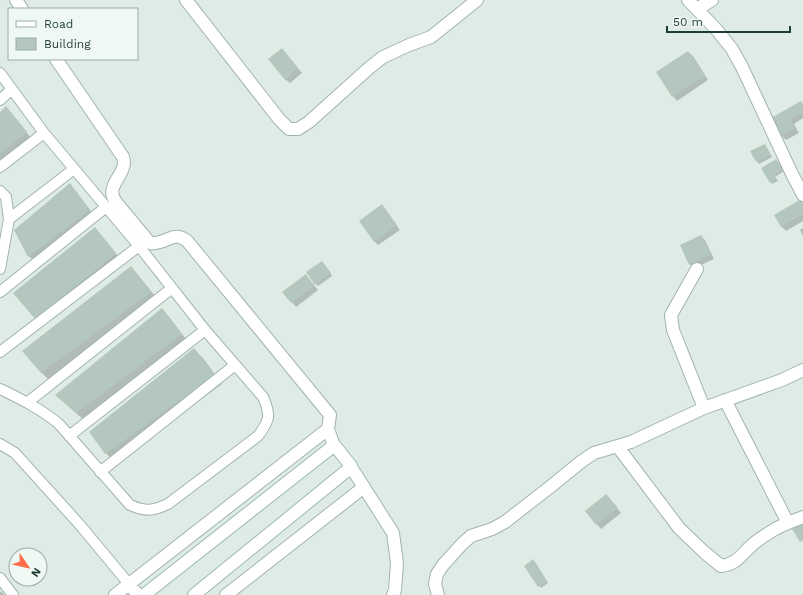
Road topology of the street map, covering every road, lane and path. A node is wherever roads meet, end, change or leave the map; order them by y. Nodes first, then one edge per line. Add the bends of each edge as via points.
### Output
1 (186, 0) edge
2 (476, 0) edge
3 (688, 0) edge
4 (712, 0) edge
5 (697, 9) junction
6 (57, 60) edge
7 (0, 73) edge
8 (12, 89) junction
9 (0, 100) edge
10 (44, 132) junction
11 (0, 167) edge
12 (74, 169) junction
13 (0, 191) edge
14 (803, 195) edge
15 (106, 207) junction
16 (9, 219) junction
17 (2, 241) edge
18 (140, 246) junction
19 (0, 269) edge
20 (697, 269) dead end
21 (172, 288) junction
22 (0, 292) edge
23 (205, 330) junction
24 (0, 352) edge
25 (235, 365) junction
26 (803, 370) edge
27 (0, 389) edge
28 (725, 400) junction
29 (28, 402) junction
30 (704, 408) junction
31 (328, 429) junction
32 (69, 436) junction
33 (0, 444) edge
34 (334, 446) junction
35 (618, 447) junction
36 (351, 467) junction
37 (100, 472) junction
38 (364, 487) junction
39 (803, 516) edge
40 (788, 523) junction
41 (0, 578) edge
42 (129, 584) junction
43 (14, 595) edge
44 (115, 595) edge
45 (138, 595) edge
46 (144, 595) edge
47 (194, 595) edge
48 (226, 595) edge
49 (393, 595) edge
50 (438, 595) edge

1 - 2 street via 279,119 289,129 298,129 378,61 431,37
3 - 5 street
4 - 5 street
5 - 14 street via 732,49
6 - 31 street via 124,157 124,167 113,188 115,201 150,243 176,236 183,237 188,242 330,415
7 - 8 lane
8 - 9 lane
8 - 10 lane
10 - 11 lane
10 - 12 lane
12 - 15 lane
12 - 16 lane
13 - 16 lane via 6,197
15 - 18 lane
15 - 22 lane
16 - 17 lane
17 - 19 lane
18 - 21 lane
18 - 24 lane
20 - 30 street via 671,315 673,330
21 - 23 lane
21 - 29 lane
23 - 25 lane
23 - 32 lane
25 - 37 lane
25 - 37 lane via 263,397 269,410 267,424 258,436 168,504 155,510 141,510 130,505
26 - 28 street
27 - 29 lane
28 - 30 street
28 - 40 street
29 - 32 lane via 59,424
30 - 35 street
31 - 34 street
31 - 42 street
32 - 37 lane
33 - 42 lane via 15,453
34 - 36 street
34 - 46 street
35 - 40 street via 679,528 721,566 738,560 762,537
35 - 50 street via 594,453 582,460 505,522 471,536 437,574 435,584
36 - 38 street
36 - 47 street
38 - 48 street
38 - 49 street via 392,533 397,563 396,590
39 - 40 street
41 - 43 lane
42 - 44 street
42 - 45 street

